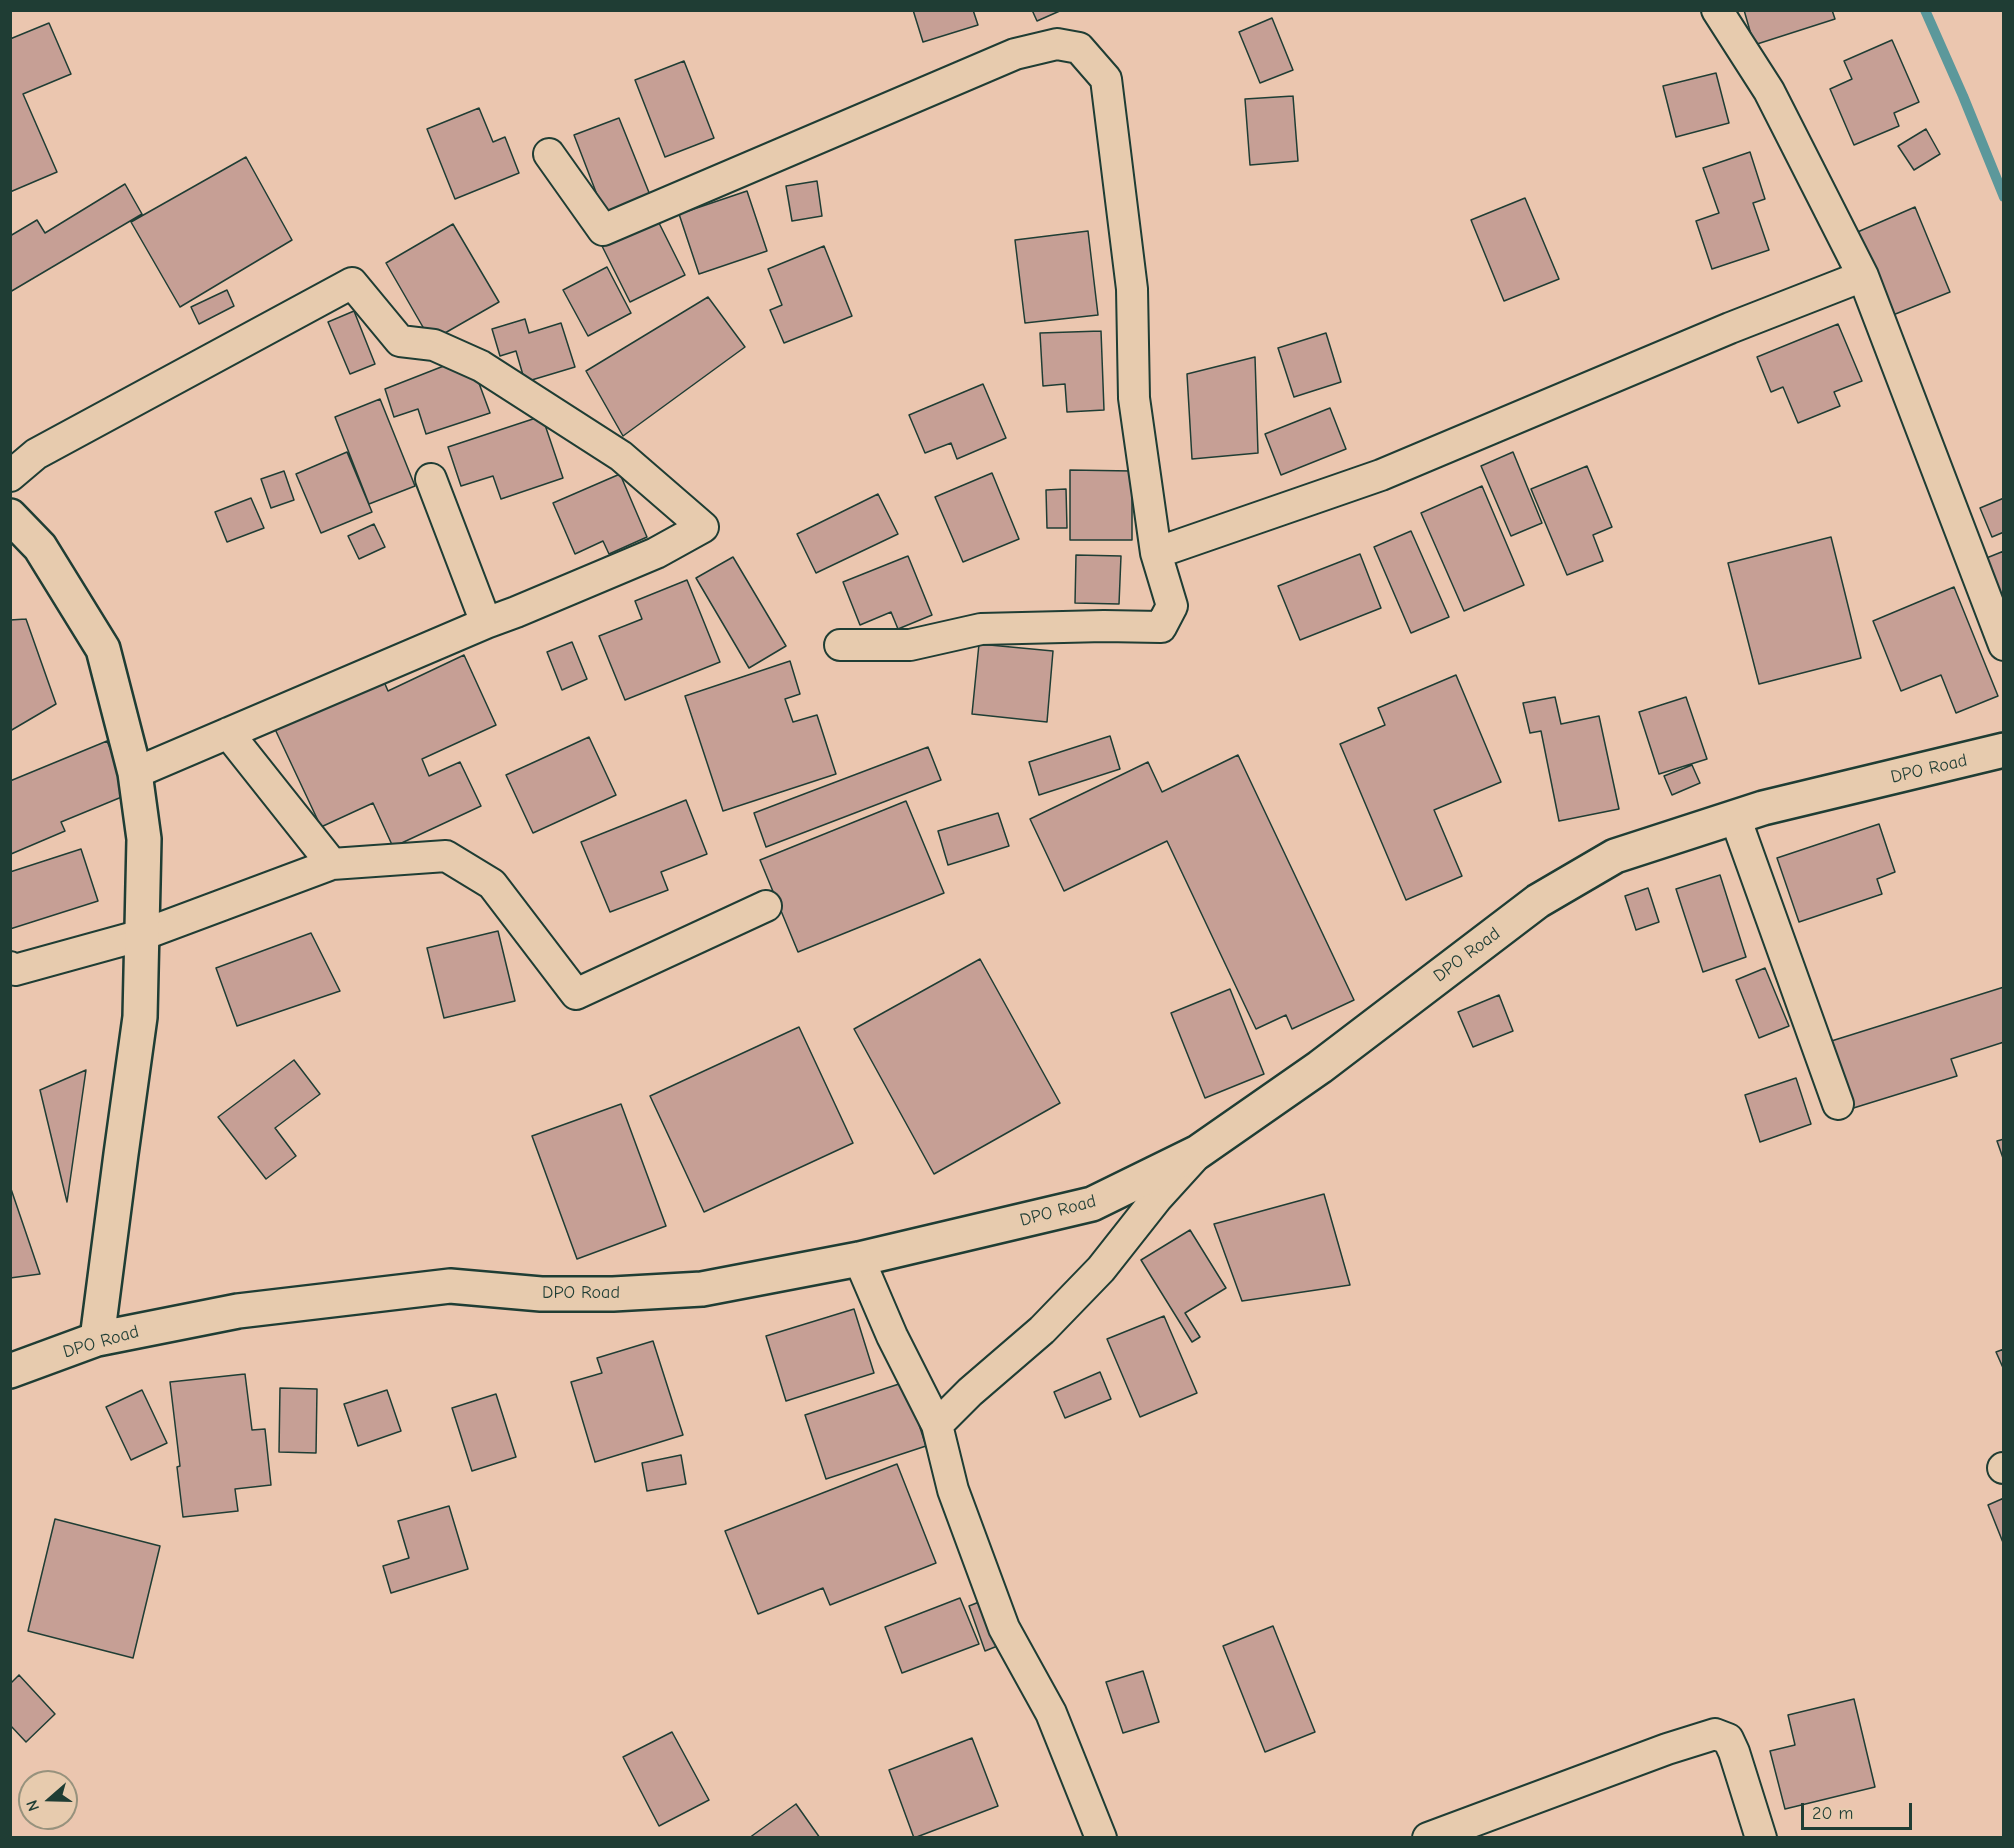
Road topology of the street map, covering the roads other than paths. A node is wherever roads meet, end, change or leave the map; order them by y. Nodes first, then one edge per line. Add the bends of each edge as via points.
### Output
1 (1717, 10) edge
2 (549, 153) dead end
3 (1863, 276) junction
4 (10, 476) edge
5 (430, 479) dead end
6 (10, 516) edge
7 (1156, 554) junction
8 (486, 622) junction
9 (840, 645) dead end
10 (2004, 645) edge
11 (228, 733) junction
12 (2004, 750) edge
13 (135, 773) junction
14 (1735, 817) junction
15 (332, 864) junction
16 (766, 906) dead end
17 (161, 927) junction
18 (10, 967) edge
19 (1838, 1104) dead end
20 (1198, 1152) junction
21 (859, 1259) junction
22 (98, 1339) junction
23 (10, 1371) edge
24 (937, 1425) junction
25 (1101, 1838) edge
26 (1428, 1838) edge
27 (1761, 1838) edge

1 - 3 street via 1769,91
2 - 7 street via 603,230 1015,54 1057,44 1079,48 1106,79 1132,290 1134,398
3 - 7 street via 1730,327 1381,476
3 - 10 street
4 - 8 street via 36,454 352,283 400,341 434,345 481,366 621,456 703,526 656,553
5 - 8 street
6 - 13 street via 40,547 103,649
7 - 9 street via 1172,606 1161,627 981,628 910,645
8 - 11 street
11 - 13 street
11 - 15 street
12 - 14 street, DPO Road
13 - 17 street
14 - 19 street
14 - 20 street, DPO Road via 1615,856 1538,901 1320,1067
15 - 16 street via 446,856 492,884 576,994
15 - 17 street
17 - 18 street via 15,970
17 - 22 street via 140,1017
20 - 21 street, DPO Road via 1092,1204
20 - 24 street via 1101,1269 1042,1330
21 - 22 street, DPO Road via 702,1289 541,1294 450,1286 344,1297 238,1311
21 - 24 street
22 - 23 street, DPO Road
24 - 25 street via 953,1490 1004,1628 1051,1713
26 - 27 street via 1715,1734 1728,1739 1734,1752

